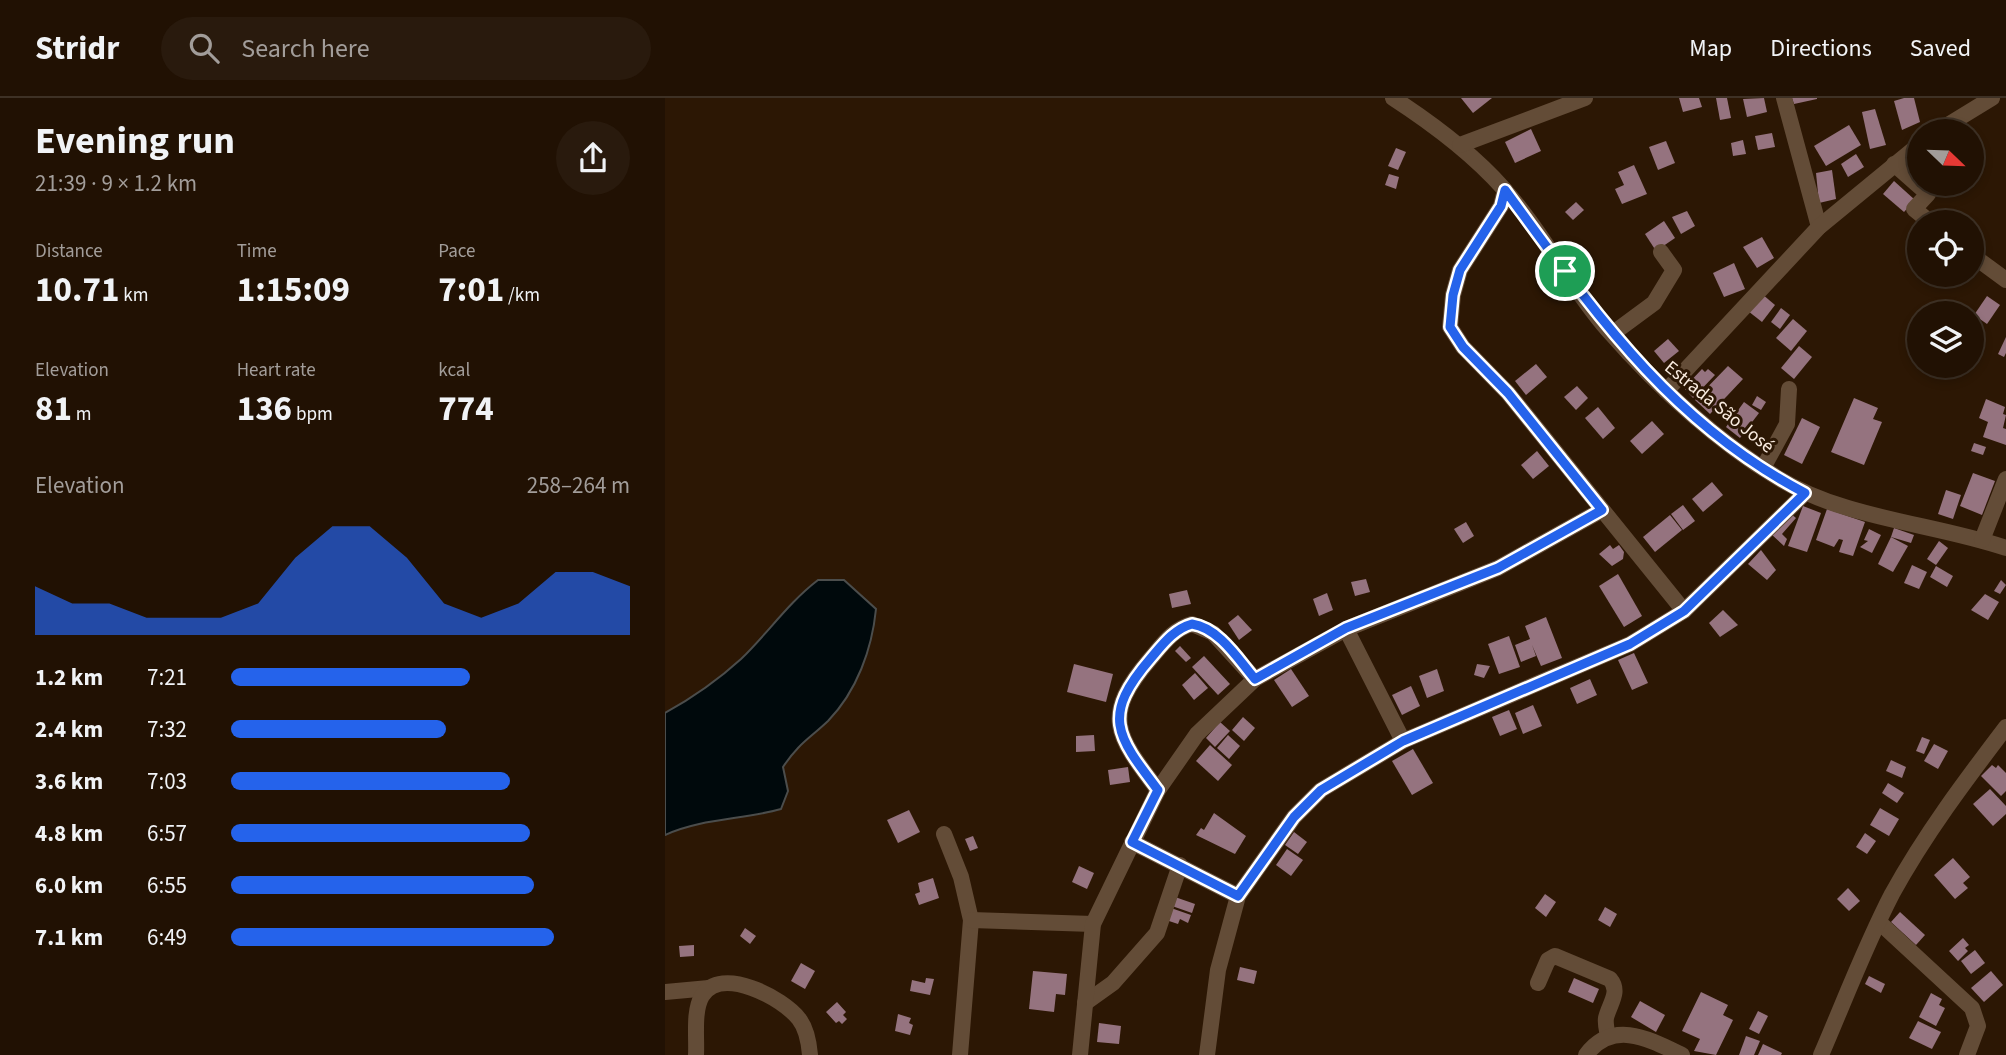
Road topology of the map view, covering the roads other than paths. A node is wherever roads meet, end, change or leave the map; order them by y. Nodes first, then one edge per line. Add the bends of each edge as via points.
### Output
1 (1393, 98) edge
2 (1585, 98) edge
3 (1784, 98) edge
4 (1992, 98) edge
5 (1958, 119) edge
6 (1460, 145) junction
7 (1907, 154) edge
8 (1894, 164) junction
9 (1505, 190) junction
10 (1915, 210) edge
11 (1819, 227) junction
12 (1661, 251) dead end
13 (1984, 264) edge
14 (2006, 280) edge
15 (1612, 334) junction
16 (1789, 389) dead end
17 (1666, 391) junction
18 (1763, 468) junction
19 (2006, 479) edge
20 (1805, 493) junction
21 (1602, 510) junction
22 (1982, 540) junction
23 (2006, 548) edge
24 (1684, 611) junction
25 (1346, 628) junction
26 (1255, 679) junction
27 (2006, 727) edge
28 (1403, 741) junction
29 (1158, 790) junction
30 (944, 834) dead end
31 (1132, 842) junction
32 (1180, 866) junction
33 (1238, 896) junction
34 (971, 920) junction
35 (1879, 922) junction
36 (1093, 923) junction
37 (1538, 983) dead end
38 (709, 988) junction
39 (665, 992) edge
40 (1085, 1003) junction
41 (1608, 1036) junction
42 (697, 1055) edge
43 (810, 1055) edge
44 (960, 1055) edge
45 (1080, 1055) edge
46 (1207, 1055) edge
47 (1586, 1055) edge
48 (1682, 1055) edge
49 (1821, 1055) edge
50 (1966, 1055) edge

1 - 6 street, Estrada São José
2 - 6 street
3 - 11 street
4 - 5 street
6 - 9 street, Estrada São José
7 - 8 street
8 - 10 street via 1928,194
8 - 11 street
9 - 15 street, Estrada São José
9 - 21 street via 1501,206 1460,270 1450,327
11 - 17 street
12 - 15 street via 1674,271 1654,303
13 - 14 street
15 - 17 street, Estrada São José
16 - 18 street via 1787,424
17 - 18 street, Estrada São José
18 - 20 street, Estrada São José
19 - 22 street
20 - 22 street, Estrada São José
20 - 24 street
21 - 24 street
21 - 25 street via 1498,568
22 - 23 street, Estrada São José
24 - 28 street via 1630,644
25 - 26 street
25 - 28 street
26 - 29 street via 1197,734
26 - 29 street via 1204,626 1185,626 1162,645 1126,689 1119,715 1123,740
27 - 35 street via 1950,800
28 - 33 street via 1321,790 1294,817
29 - 31 street
30 - 34 street
31 - 32 street
31 - 36 street
32 - 33 street
32 - 40 street via 1157,933 1113,983
33 - 46 street via 1218,970
34 - 36 street
34 - 44 street
35 - 49 street
35 - 50 street via 1972,1008 1978,1026
36 - 40 street
37 - 41 street via 1548,960 1555,956 1610,979 1615,993 1605,1021
38 - 39 street
38 - 42 street via 699,1001
38 - 43 street via 726,983 745,986 787,1008 800,1020
40 - 45 street
41 - 47 street
41 - 48 street via 1633,1034

